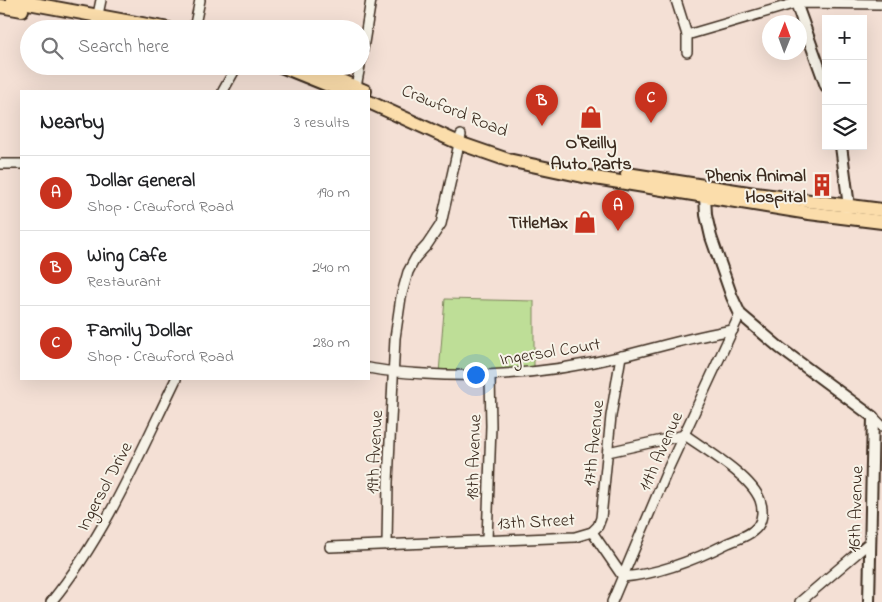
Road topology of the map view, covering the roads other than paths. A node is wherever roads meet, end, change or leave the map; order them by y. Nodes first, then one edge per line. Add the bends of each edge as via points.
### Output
1 (12, 0) edge
2 (101, 0) edge
3 (200, 0) edge
4 (371, 0) edge
5 (676, 0) edge
6 (795, 1) edge
7 (819, 2) edge
8 (882, 4) edge
9 (0, 6) edge
10 (97, 20) junction
11 (196, 20) edge
12 (368, 20) edge
13 (687, 35) junction
14 (687, 52) dead end
15 (232, 75) edge
16 (303, 75) edge
17 (326, 75) edge
18 (359, 75) edge
19 (822, 75) edge
20 (224, 90) edge
21 (341, 90) edge
22 (358, 90) edge
23 (370, 94) edge
24 (370, 102) edge
25 (460, 139) junction
26 (842, 150) edge
27 (0, 164) edge
28 (20, 164) edge
29 (706, 191) junction
30 (845, 210) junction
31 (882, 210) edge
32 (882, 222) edge
33 (740, 314) junction
34 (733, 330) junction
35 (621, 356) junction
36 (370, 368) edge
37 (394, 373) junction
38 (490, 376) junction
39 (176, 380) edge
40 (873, 417) junction
41 (882, 426) edge
42 (685, 435) junction
43 (608, 452) junction
44 (592, 532) junction
45 (488, 540) junction
46 (870, 542) junction
47 (387, 545) junction
48 (330, 547) dead end
49 (622, 577) junction
50 (51, 602) edge
51 (612, 602) edge
52 (800, 602) edge
53 (869, 602) edge

1 - 10 main road
2 - 10 street
3 - 11 street
4 - 12 street
5 - 13 street
6 - 7 street
6 - 13 street
6 - 19 street
7 - 8 street
9 - 10 main road
13 - 14 street
15 - 20 street
16 - 21 main road
17 - 22 main road
18 - 22 street
23 - 25 main road, Crawford Road
24 - 25 main road, Crawford Road
25 - 29 main road, Crawford Road via 508,160 549,169
25 - 37 street, 19th Avenue via 441,224 416,257 403,288 395,338
26 - 30 street via 848,199
27 - 28 street
29 - 30 main road, Crawford Road via 809,213
29 - 33 street via 706,215 711,237
30 - 31 main road
30 - 32 main road
33 - 34 street, 11th Avenue
33 - 40 street
34 - 35 street, Ingersol Court
34 - 42 street, 11th Avenue
35 - 38 street, Ingersol Court via 542,371
35 - 43 street, 17th Avenue
36 - 37 street, Ingersol Court
37 - 38 street, Ingersol Court
37 - 47 street, 19th Avenue
38 - 45 street, 18th Avenue
39 - 50 street, Ingersol Drive via 100,531
40 - 41 street
40 - 46 street, 16th Avenue
42 - 43 street
42 - 49 street, 11th Avenue
42 - 49 street via 752,487 760,500 762,516 759,524 747,534 709,553 670,568
43 - 44 street, 17th Avenue via 601,518
44 - 45 street, 13th Street via 575,537
44 - 49 street, 13th Street
45 - 47 street, 13th Street
46 - 52 street
46 - 53 street, 16th Avenue
47 - 48 street, 13th Street
49 - 51 street, 11th Avenue

